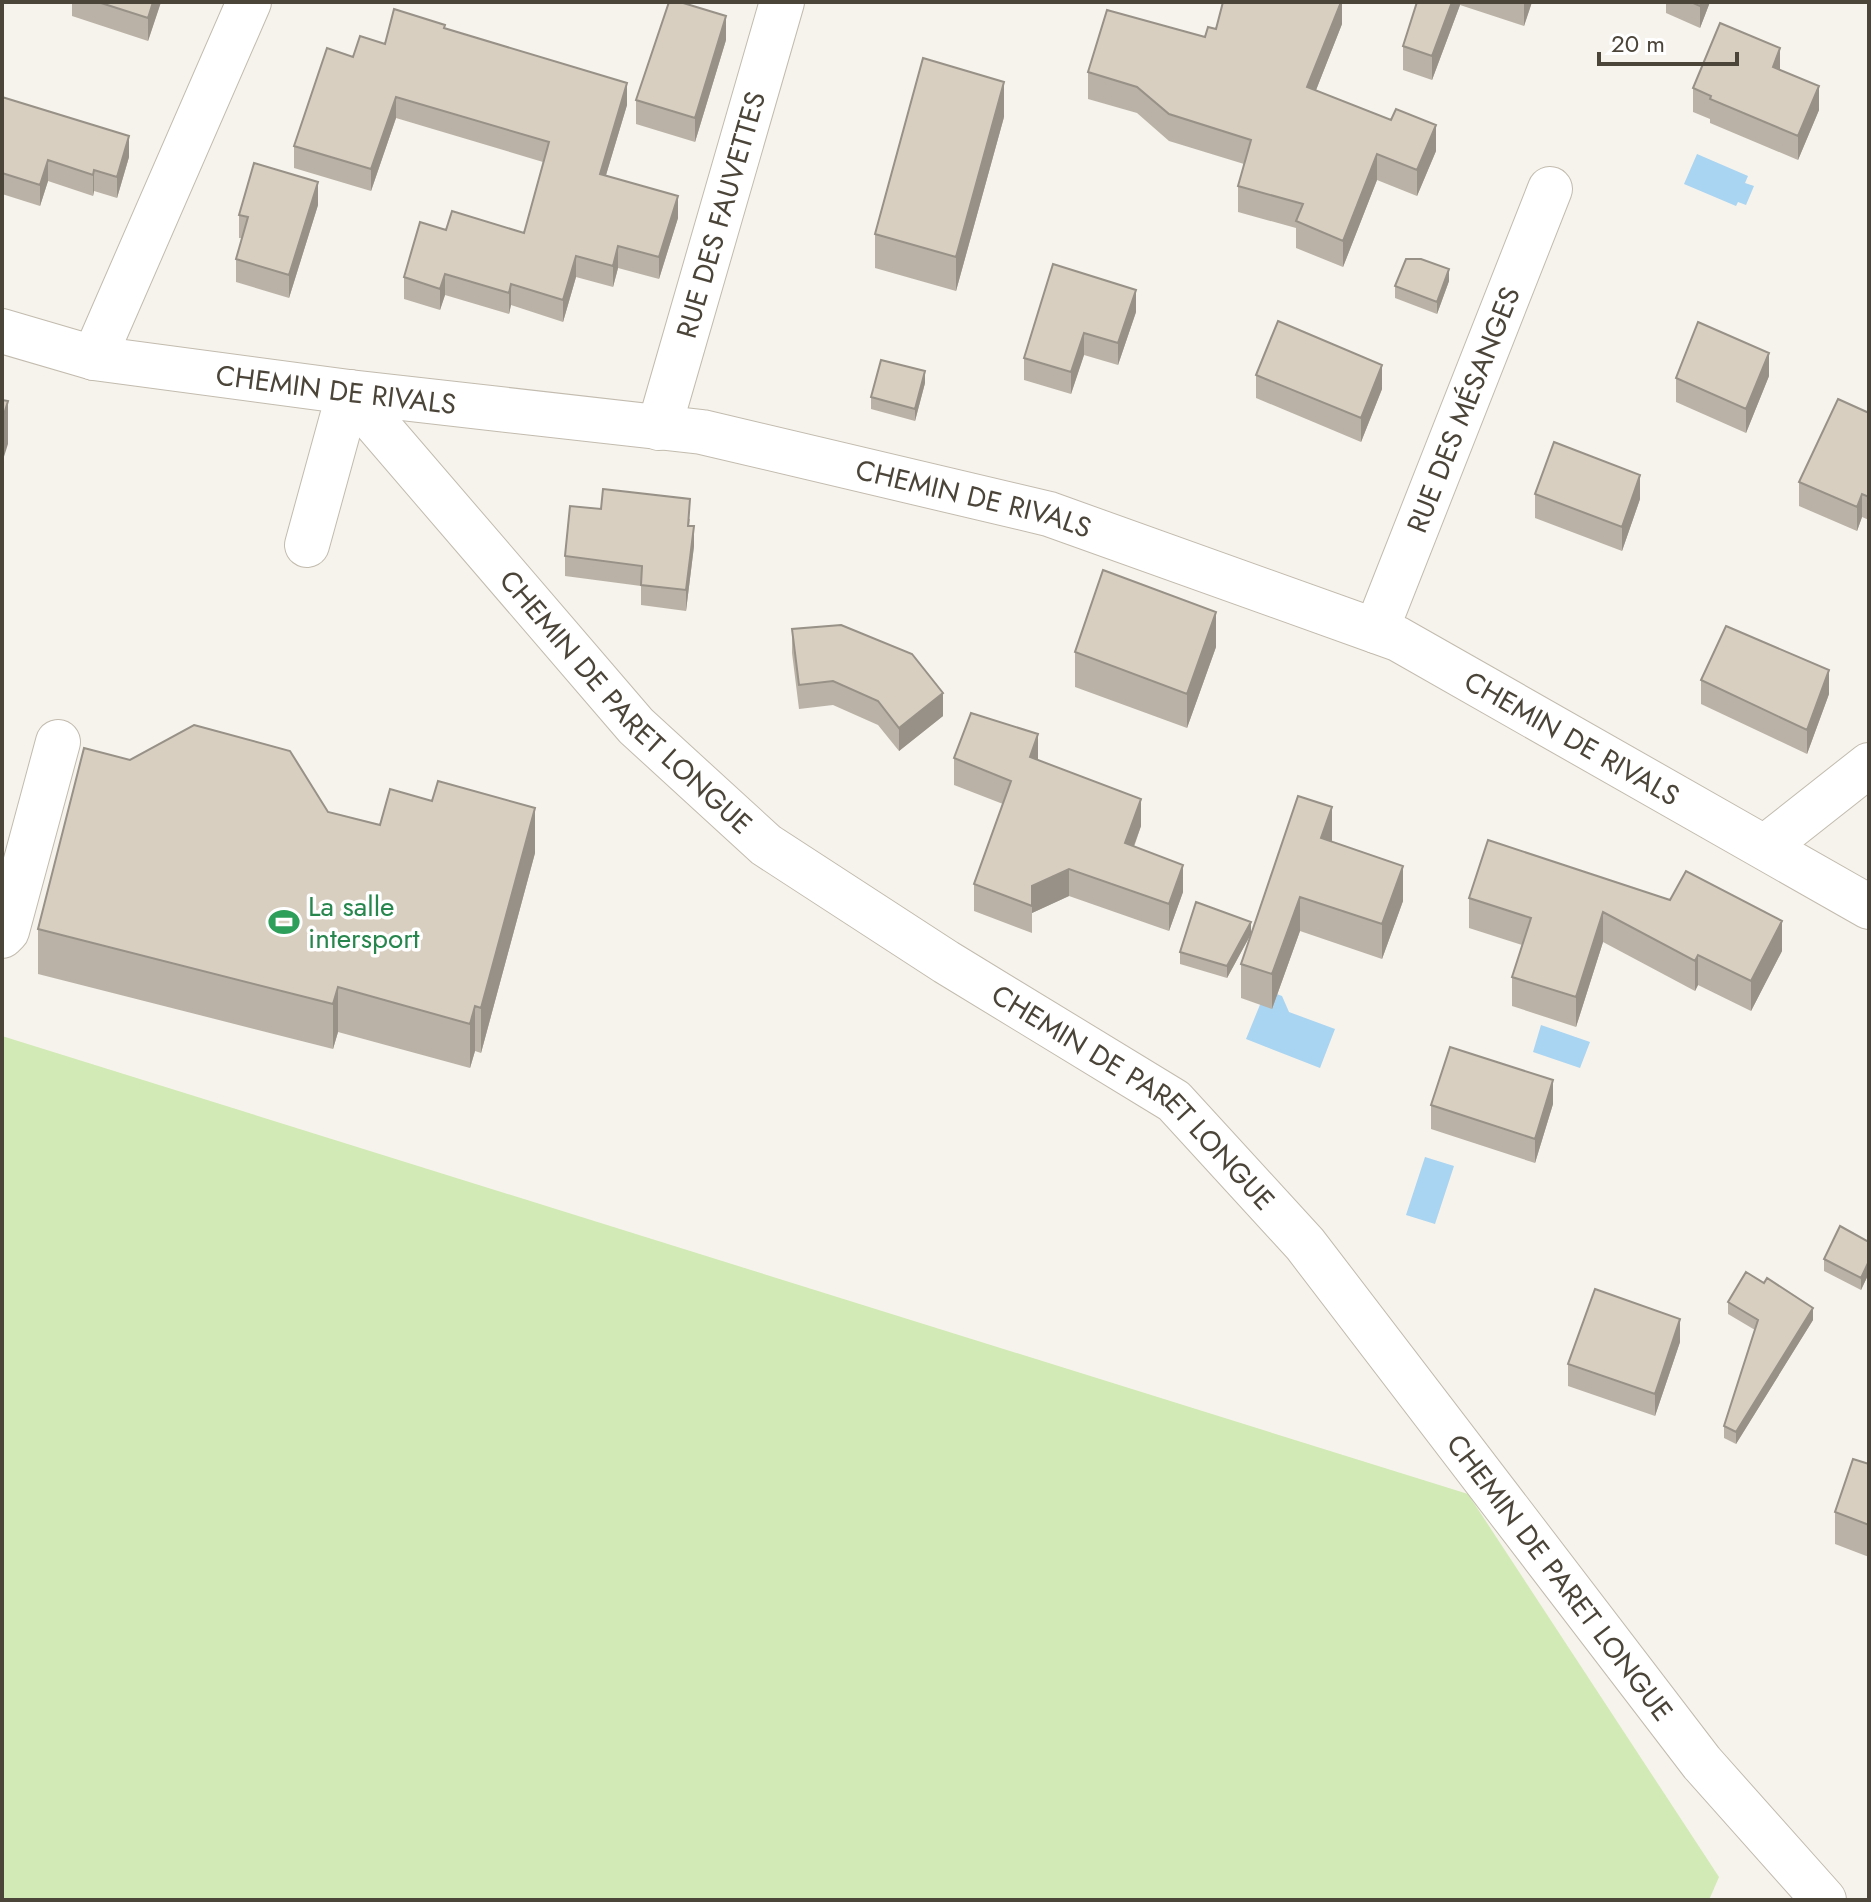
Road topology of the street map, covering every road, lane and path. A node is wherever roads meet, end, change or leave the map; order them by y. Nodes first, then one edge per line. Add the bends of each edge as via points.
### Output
1 (249, 2) edge
2 (782, 2) edge
3 (1550, 189) dead end
4 (2, 331) edge
5 (94, 358) junction
6 (349, 392) junction
7 (659, 428) junction
8 (307, 545) dead end
9 (1376, 631) junction
10 (58, 742) dead end
11 (1869, 765) edge
12 (1765, 847) junction
13 (1869, 907) edge
14 (2, 936) edge
15 (1824, 1900) edge

1 - 5 street
2 - 7 street, RUE DES FAUVETTES
3 - 9 street, RUE DES MÉSANGES
4 - 5 street, CHEMIN DE RIVALS
5 - 6 street, CHEMIN DE RIVALS
6 - 7 street, CHEMIN DE RIVALS
6 - 8 street
6 - 15 street, CHEMIN DE PARET LONGUE via 636,726 766,845 1174,1101 1305,1244 1702,1763
7 - 9 street, CHEMIN DE RIVALS via 702,432 1049,514
9 - 12 street, CHEMIN DE RIVALS
10 - 14 street
11 - 12 street
12 - 13 street, CHEMIN DE RIVALS

